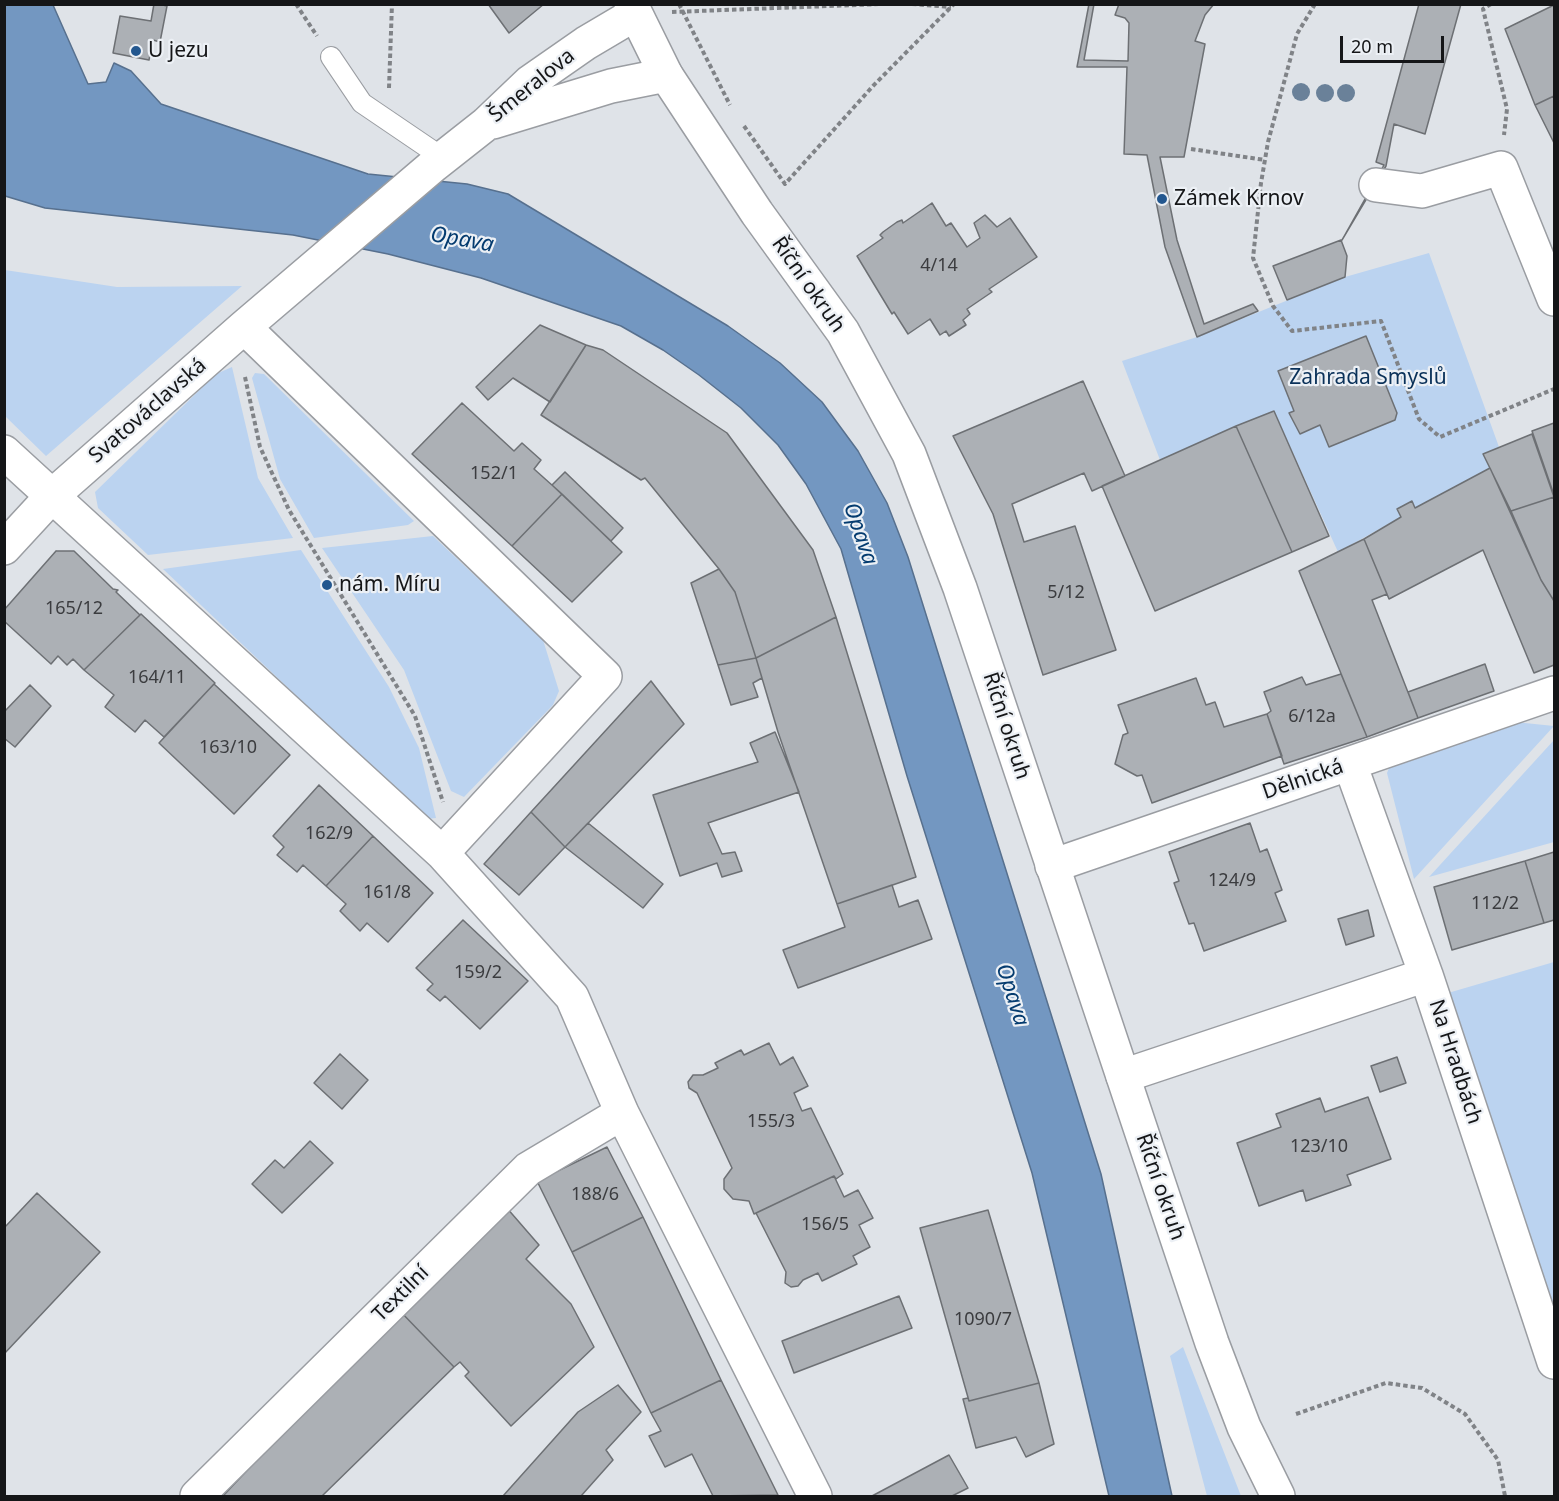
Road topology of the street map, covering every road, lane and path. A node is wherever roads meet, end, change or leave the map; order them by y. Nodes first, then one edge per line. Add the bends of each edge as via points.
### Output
1 (296, 4) edge
2 (392, 4) edge
3 (679, 4) edge
4 (882, 4) edge
5 (912, 4) edge
6 (1315, 4) edge
7 (1491, 4) edge
8 (953, 6) edge
9 (633, 9) edge
10 (680, 11) junction
11 (332, 57) joint
12 (666, 75) junction
13 (733, 110) dead end
14 (739, 119) dead end
15 (388, 121) junction
16 (486, 124) junction
17 (1191, 149) dead end
18 (1265, 160) junction
19 (438, 161) junction
20 (1501, 168) junction
21 (1376, 185) dead end
22 (299, 282) joint
23 (1554, 299) edge
24 (244, 327) junction
25 (1554, 389) edge
26 (4, 452) edge
27 (52, 496) junction
28 (4, 548) edge
29 (1554, 693) edge
30 (1341, 767) junction
31 (450, 844) junction
32 (1052, 866) junction
33 (1426, 975) junction
34 (1123, 1076) junction
35 (622, 1113) junction
36 (1554, 1362) edge
37 (1296, 1414) dead end
38 (197, 1497) edge
39 (815, 1497) edge
40 (1278, 1497) edge
41 (1505, 1497) edge

1 - 11 path
2 - 15 path
3 - 10 path
4 - 10 path
5 - 8 path
6 - 18 path via 1297,34
7 - 20 path via 1483,9 1507,109
8 - 14 path via 873,86 785,184
9 - 10 path
9 - 12 street, Říční okruh
9 - 16 street, Šmeralova via 530,82
10 - 13 path
11 - 15 lane via 362,103
12 - 16 street via 611,86
12 - 32 street, Říční okruh via 757,213 843,332 909,454 960,588
15 - 19 lane
16 - 19 street, Šmeralova
17 - 18 path
18 - 25 path via 1253,258 1273,306 1292,331 1381,321 1419,418 1440,437
19 - 22 street, Šmeralova
20 - 21 street via 1422,191
20 - 23 street
22 - 24 street, Svatováclavská
24 - 27 street, Svatováclavská
24 - 31 path via 242,361 260,447 289,510 415,716
24 - 31 street via 605,676
26 - 27 street
27 - 28 street, Svatováclavská
27 - 31 street
29 - 30 street, Dělnická
30 - 32 street, Dělnická
30 - 33 street, Na Hradbách
31 - 35 street via 572,997
32 - 34 street, Říční okruh
33 - 34 street
33 - 36 street, Na Hradbách
34 - 40 street, Říční okruh via 1212,1343 1244,1427
35 - 38 street, Textilní via 528,1169
35 - 39 street
37 - 41 path via 1386,1383 1422,1388 1465,1414 1498,1460

